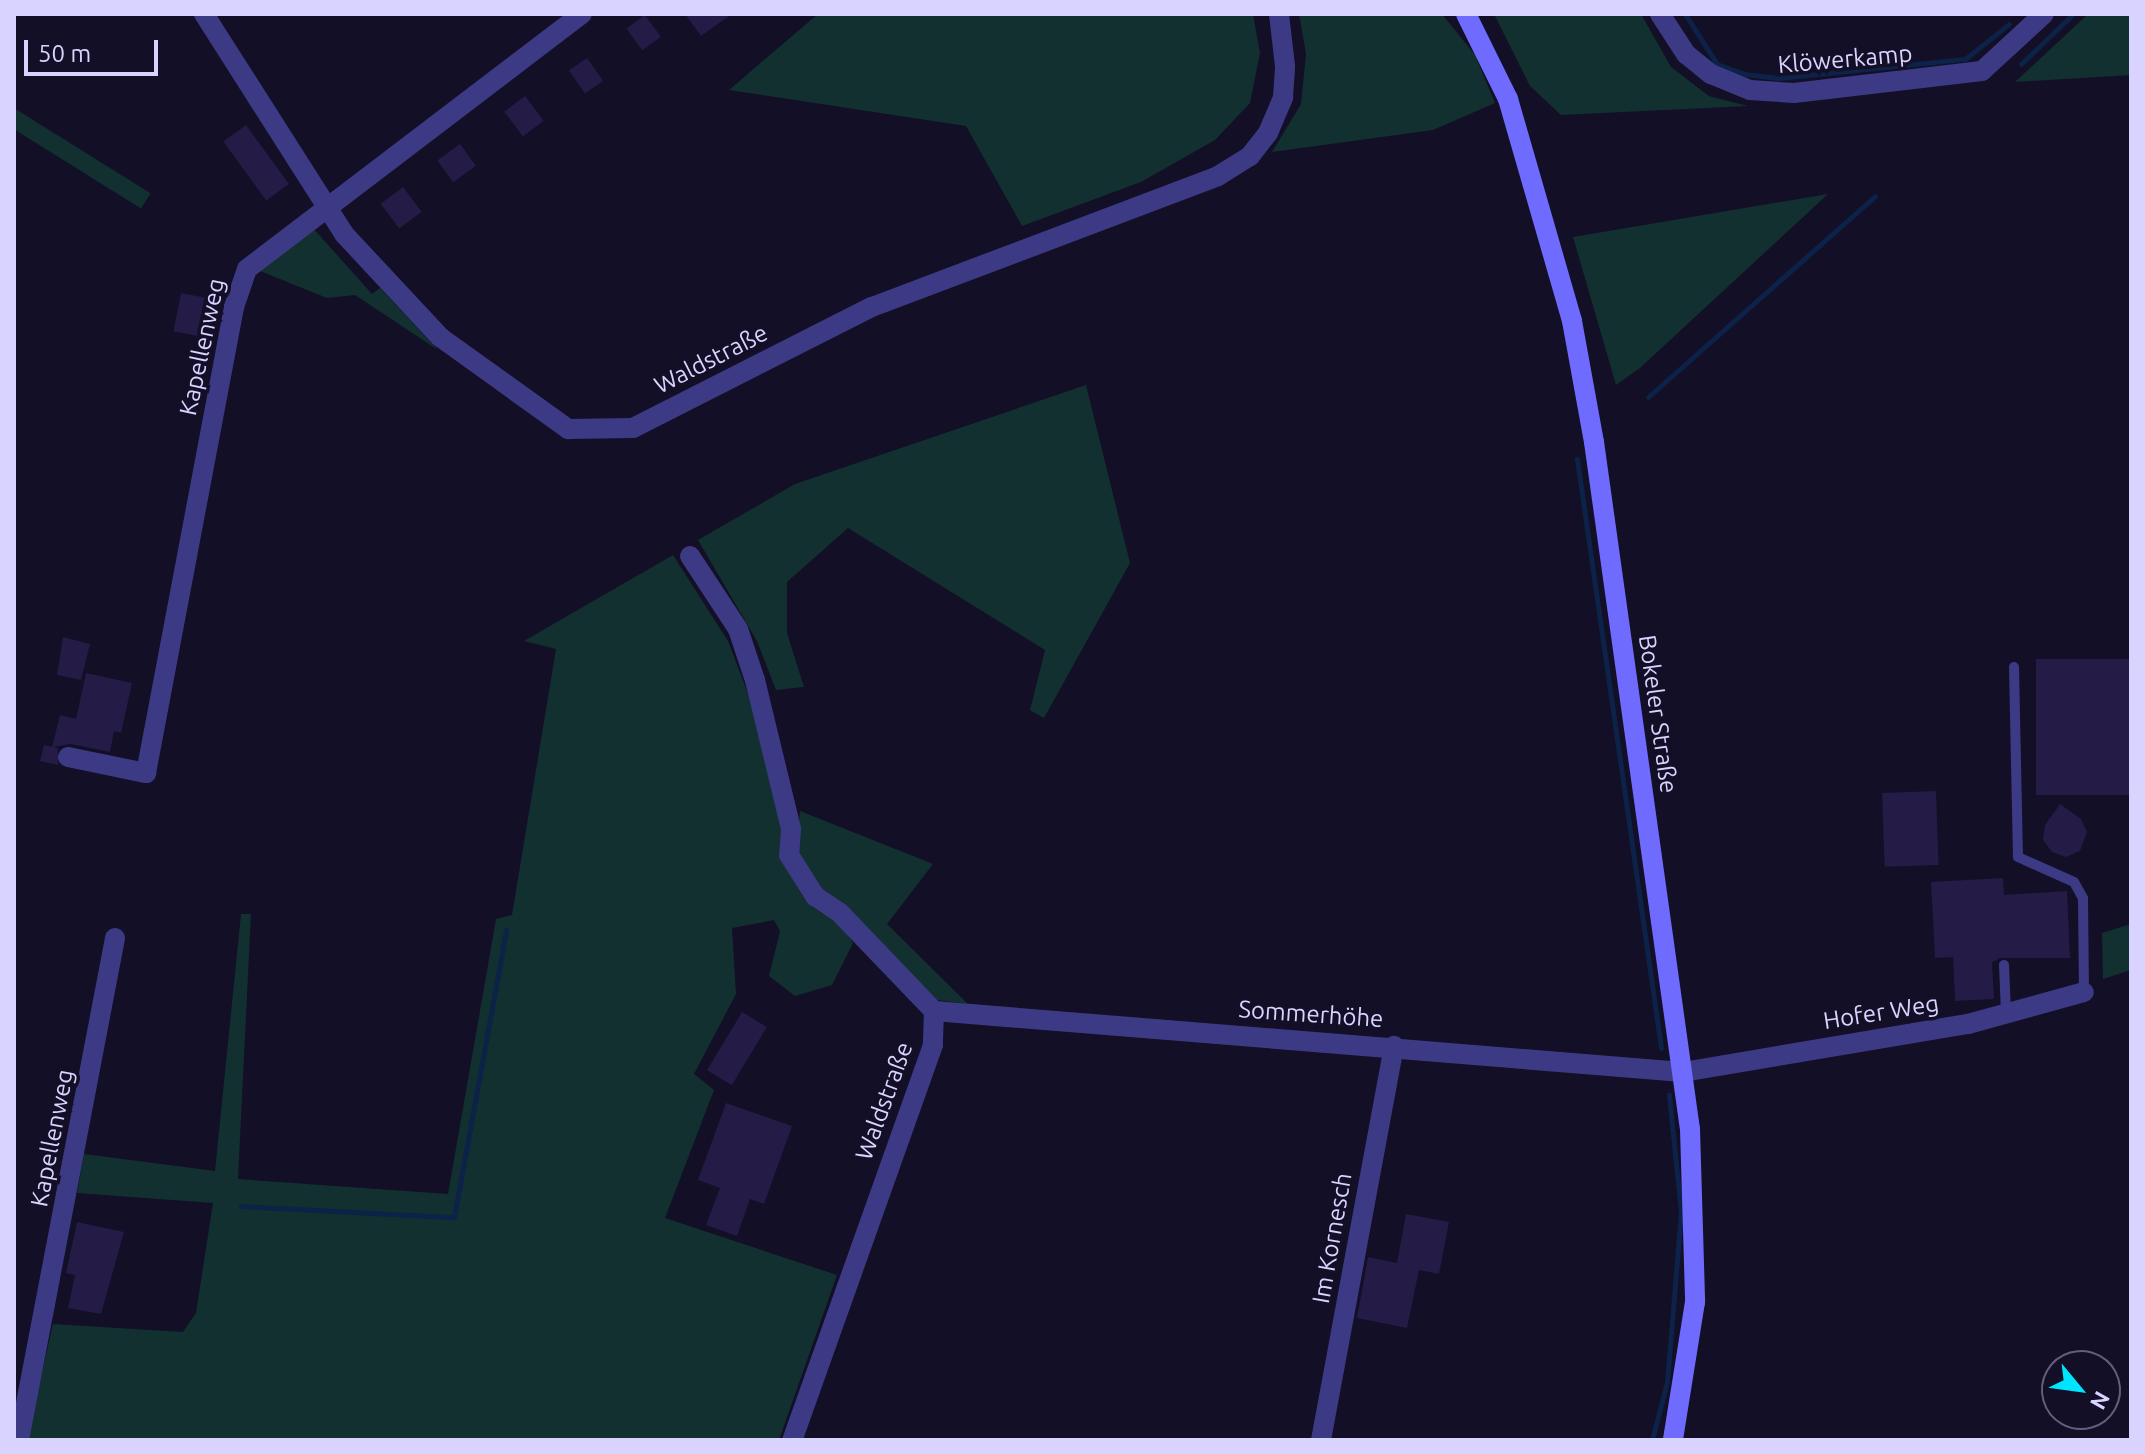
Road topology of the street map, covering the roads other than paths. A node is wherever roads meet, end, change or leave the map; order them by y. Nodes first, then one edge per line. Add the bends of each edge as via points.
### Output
1 (204, 14) edge
2 (582, 14) edge
3 (1279, 14) edge
4 (1466, 14) edge
5 (1660, 14) edge
6 (2044, 14) edge
7 (325, 205) junction
8 (690, 556) dead end
9 (2014, 667) dead end
10 (68, 757) dead end
11 (115, 938) dead end
12 (2004, 965) dead end
13 (2084, 992) joint
14 (934, 1011) junction
15 (2006, 1013) junction
16 (1394, 1046) junction
17 (1683, 1072) junction
18 (19, 1440) edge
19 (792, 1440) edge
20 (1321, 1440) edge
21 (1673, 1440) edge

1 - 7 street, Waldstraße
2 - 7 street, Kapellenweg
3 - 7 street, Waldstraße via 1283,97 1268,133 1250,156 1172,194 872,307 633,428 568,429 440,337 344,234
4 - 17 street, Bokeler Straße via 1508,99 1582,362
5 - 6 street, Klöwerkamp via 1686,54 1711,74 1750,90 1794,93 1982,71
7 - 10 street, Kapellenweg via 247,269 234,307 146,773
8 - 14 street via 738,629 755,680 791,829 789,855 815,896 840,913
9 - 13 lane via 2018,857 2074,882 2083,898
11 - 18 street, Kapellenweg
12 - 15 lane
13 - 15 street, Hofer Weg
14 - 16 street, Sommerhöhe
14 - 19 street, Waldstraße via 933,1045
15 - 17 street, Hofer Weg
16 - 17 street, Sommerhöhe
16 - 20 street, Im Kornesch
17 - 21 street, Bokeler Straße via 1695,1196 1695,1289 1688,1367

